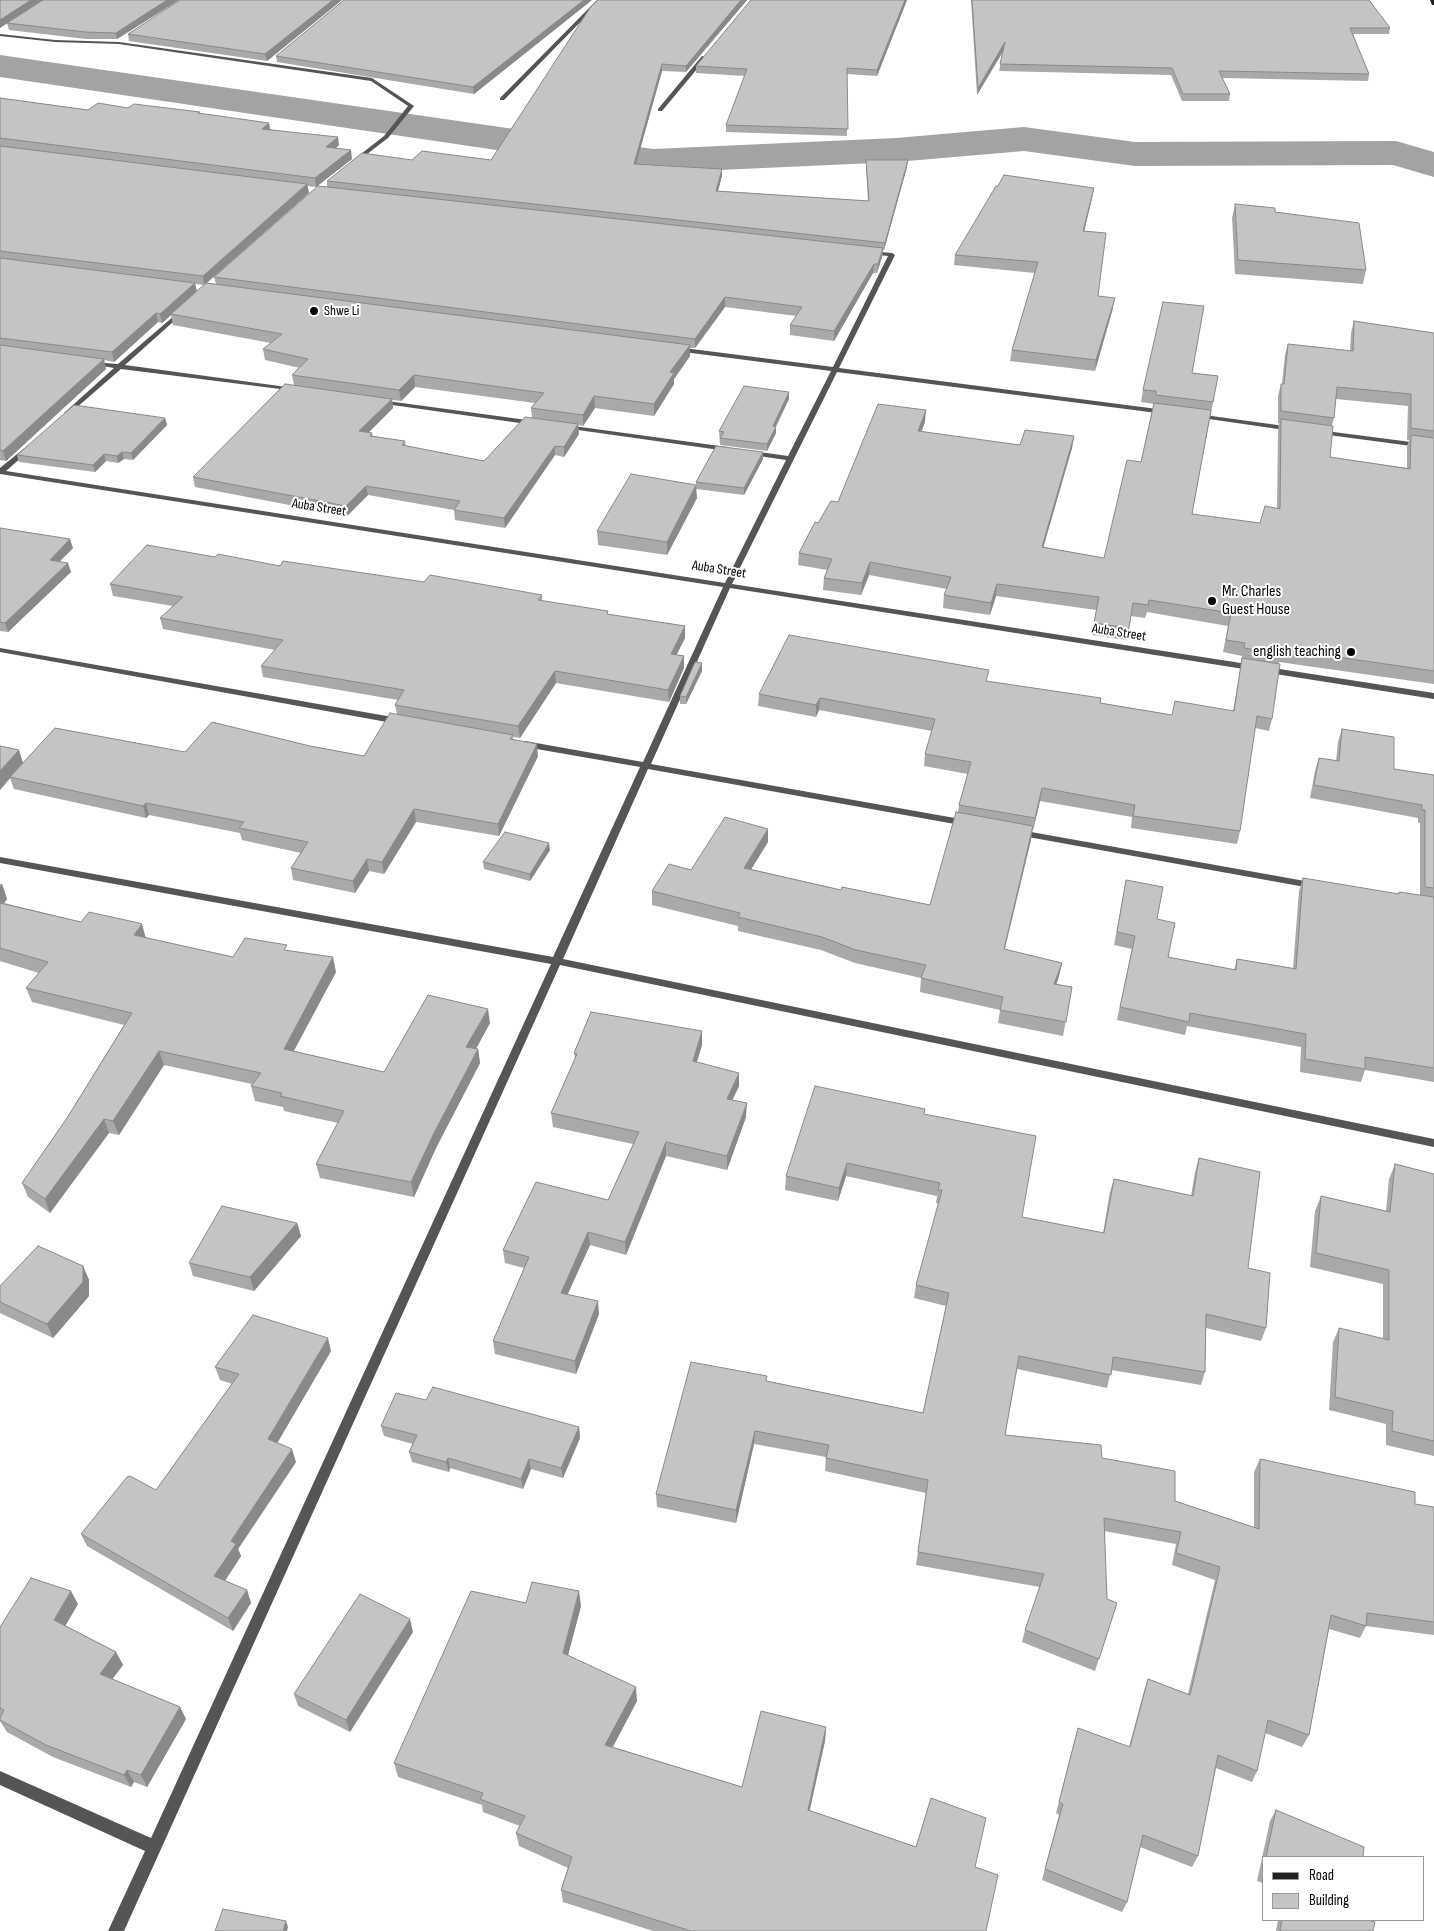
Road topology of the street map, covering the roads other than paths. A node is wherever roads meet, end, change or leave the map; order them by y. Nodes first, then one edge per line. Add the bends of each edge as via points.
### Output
1 (600, 0) edge
2 (1432, 0) edge
3 (1434, 4) edge
4 (7, 28) edge
5 (0, 34) edge
6 (127, 38) edge
7 (118, 43) junction
8 (709, 51) edge
9 (276, 58) edge
10 (269, 64) junction
11 (502, 99) dead end
12 (660, 110) dead end
13 (348, 167) edge
14 (862, 252) edge
15 (185, 308) edge
16 (668, 348) edge
17 (83, 361) edge
18 (120, 366) junction
19 (834, 369) junction
20 (307, 392) edge
21 (376, 401) edge
22 (1178, 414) edge
23 (1188, 415) edge
24 (60, 419) edge
25 (544, 424) edge
26 (554, 426) edge
27 (1296, 429) edge
28 (1316, 432) edge
29 (30, 446) edge
30 (1434, 447) edge
31 (731, 450) edge
32 (741, 451) edge
33 (790, 458) junction
34 (0, 472) edge
35 (728, 584) junction
36 (0, 650) edge
37 (1434, 696) edge
38 (410, 723) edge
39 (518, 743) edge
40 (645, 766) junction
41 (976, 825) edge
42 (1006, 830) edge
43 (0, 860) edge
44 (1327, 888) edge
45 (556, 961) junction
46 (1434, 1143) edge
47 (0, 1778) edge
48 (154, 1847) junction
49 (116, 1931) edge

1 - 11 street
2 - 3 main road
4 - 5 street
5 - 7 street via 55,41
6 - 7 street
7 - 10 street
8 - 12 street
9 - 10 street
10 - 13 street via 372,80 411,106 386,137
14 - 19 street via 892,255
15 - 18 street
16 - 19 street
17 - 18 street
18 - 20 street
18 - 24 street
19 - 22 street
19 - 33 street
21 - 25 street
23 - 27 street
26 - 31 street
28 - 30 street
29 - 34 street
32 - 33 street
33 - 35 street
34 - 35 street, Auba Street
35 - 37 street, Auba Street
35 - 40 street
36 - 38 street
39 - 40 street
40 - 41 street
40 - 45 street
42 - 44 street
43 - 45 street
45 - 46 street
45 - 48 street
47 - 48 street
48 - 49 street

